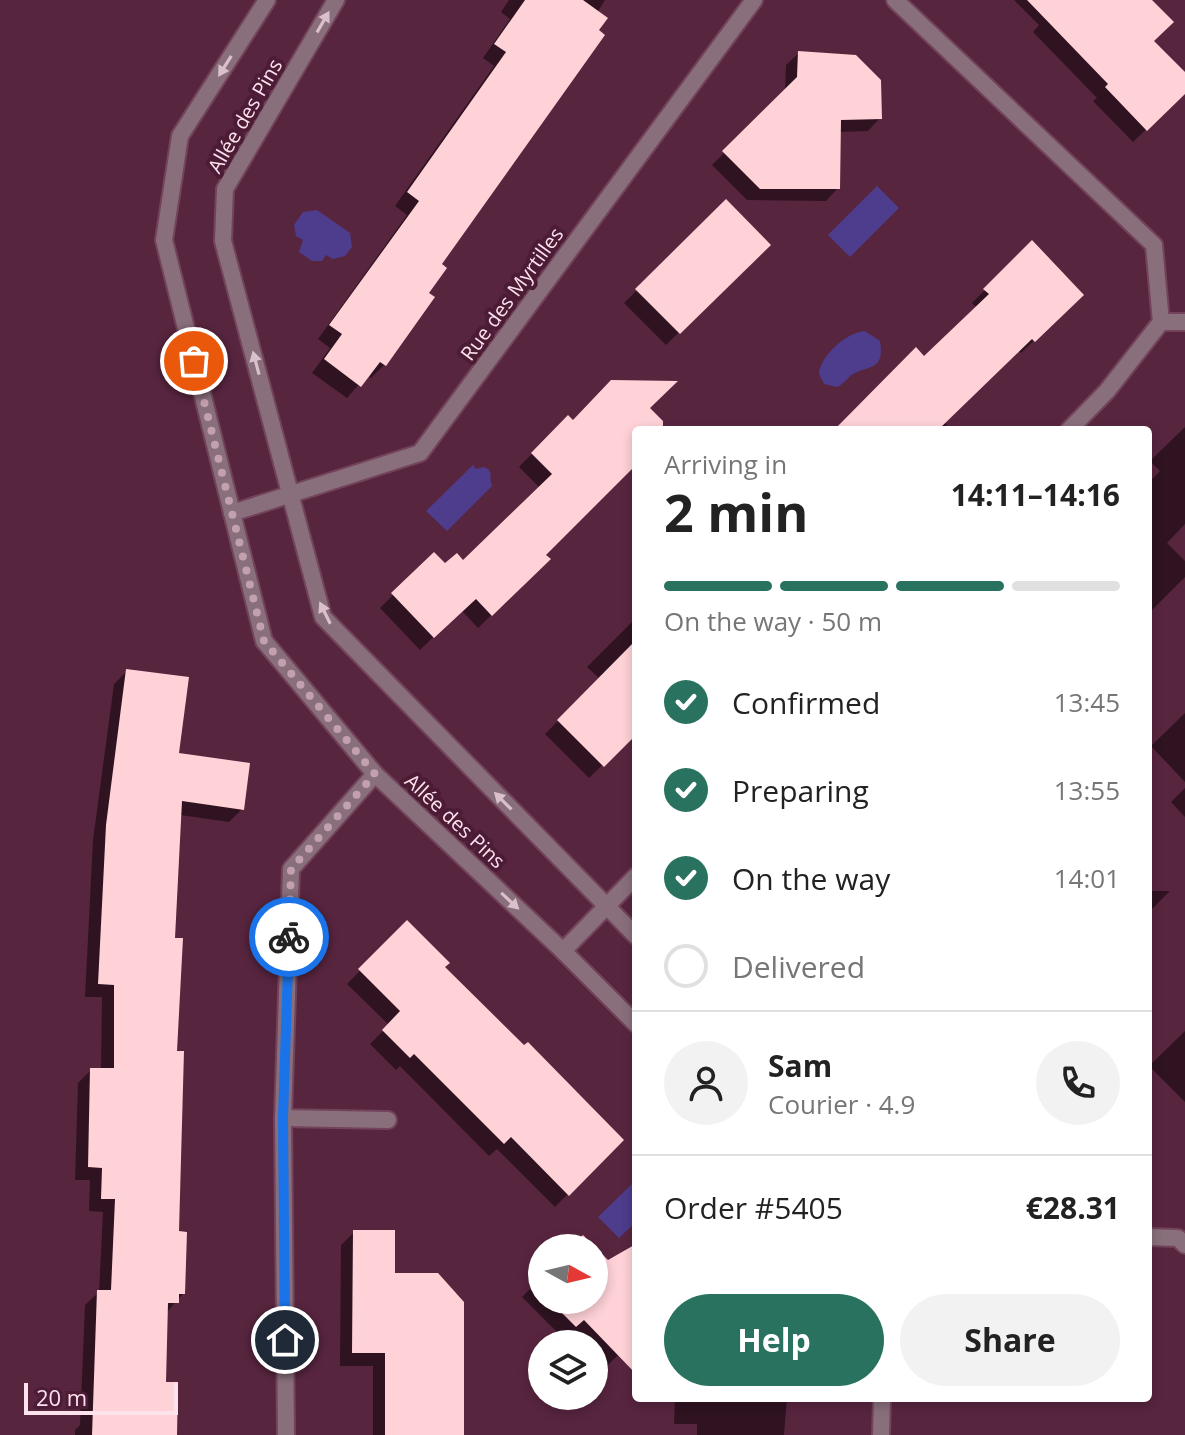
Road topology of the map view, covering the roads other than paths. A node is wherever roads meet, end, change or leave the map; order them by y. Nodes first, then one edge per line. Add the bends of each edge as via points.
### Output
1 (267, 0) edge
2 (336, 0) edge
3 (754, 0) edge
4 (895, 0) edge
5 (1161, 322) junction
6 (1185, 322) edge
7 (1073, 426) edge
8 (291, 492) junction
9 (232, 513) junction
10 (375, 774) junction
11 (632, 880) edge
12 (607, 906) junction
13 (632, 932) edge
14 (563, 951) junction
15 (632, 1020) edge
16 (283, 1118) junction
17 (388, 1120) dead end
18 (1152, 1237) edge
19 (1185, 1245) edge
20 (882, 1402) edge
21 (286, 1435) edge
22 (881, 1435) edge

1 -> 9 street, Allée des Pins via 180,136 164,240
8 -> 2 street, Allée des Pins via 223,241 225,189
3 - 8 street, Rue des Myrtilles via 420,453
4 - 5 street via 1154,245
5 - 6 street
5 - 7 street
8 - 9 street, Rue des Myrtilles
12 -> 8 street, Allée des Pins via 323,617
9 - 10 street, Allée des Pins via 264,641
10 -> 14 street, Allée des Pins
10 - 16 street via 291,869
11 - 12 street
12 - 13 street, Allée des Pins
12 - 14 street
14 - 15 street, Allée des Pins
16 - 17 street
16 - 21 street
18 - 19 street via 1178,1238
20 - 22 street

